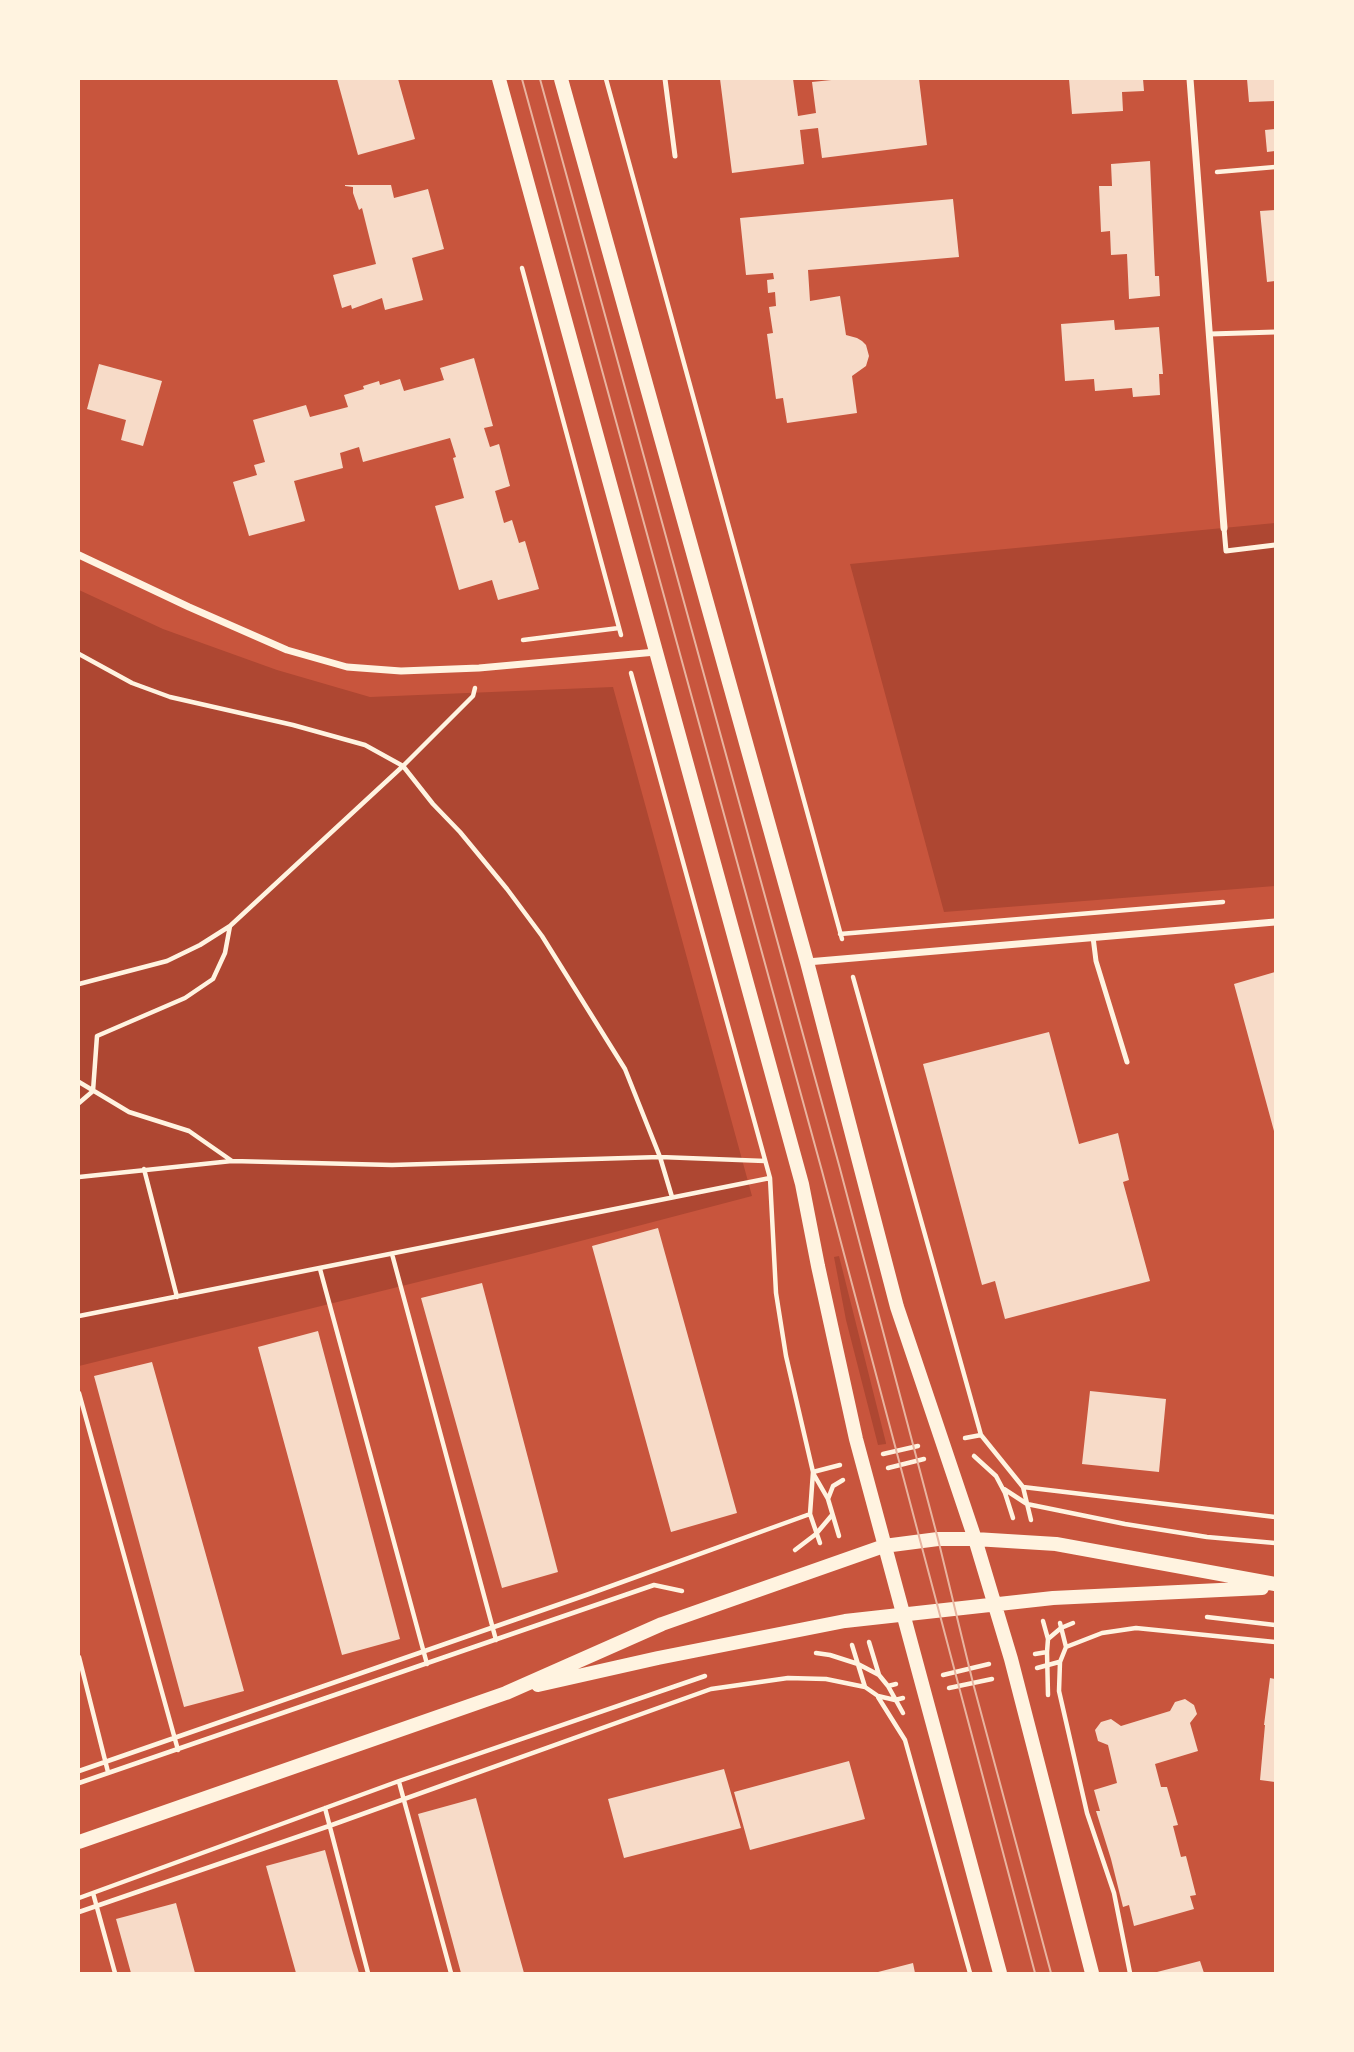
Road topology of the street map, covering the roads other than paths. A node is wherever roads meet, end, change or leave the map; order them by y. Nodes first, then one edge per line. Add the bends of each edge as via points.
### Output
1 (499, 79) edge
2 (561, 79) edge
3 (665, 79) edge
4 (1190, 79) edge
5 (675, 156) dead end
6 (1275, 332) edge
7 (1209, 334) junction
8 (1224, 528) joint
9 (1275, 545) edge
10 (79, 555) edge
11 (657, 652) junction
12 (1275, 922) edge
13 (1093, 937) junction
14 (807, 962) junction
15 (1127, 1062) dead end
16 (975, 1539) junction
17 (884, 1546) junction
18 (1275, 1586) edge
19 (993, 1605) junction
20 (904, 1616) junction
21 (506, 1693) junction
22 (79, 1842) edge
23 (1000, 1973) edge
24 (1093, 1973) edge

1 - 11 main road
2 - 14 main road
3 - 5 lane
4 - 7 street
6 - 7 lane
7 - 8 street
8 - 9 lane via 1226,551
10 - 11 street via 288,650 347,667 401,671 480,668
11 - 17 main road via 802,1184
12 - 13 street
13 - 14 street
13 - 15 lane
14 - 16 main road via 897,1307
16 - 17 main road
16 - 18 main road via 1056,1545
16 - 19 main road
17 - 20 main road
17 - 21 main road via 662,1624
18 - 19 main road
19 - 20 main road
19 - 24 main road
20 - 21 main road via 845,1621
20 - 23 main road
21 - 22 main road

